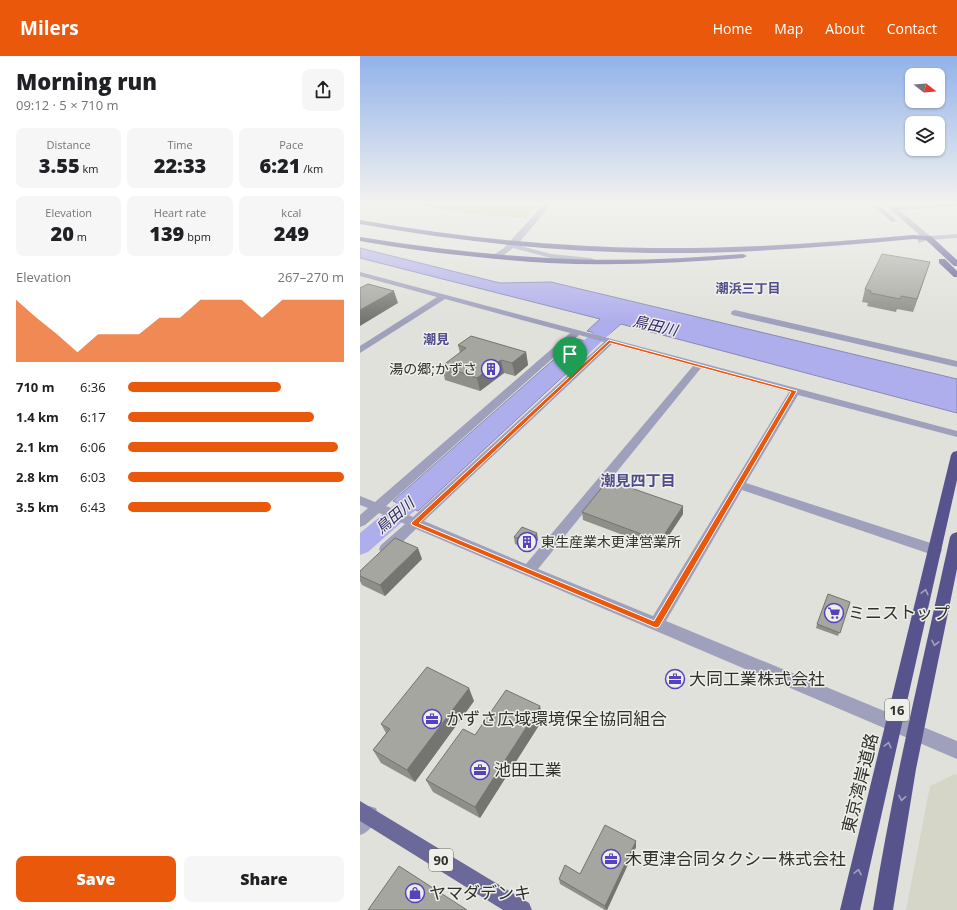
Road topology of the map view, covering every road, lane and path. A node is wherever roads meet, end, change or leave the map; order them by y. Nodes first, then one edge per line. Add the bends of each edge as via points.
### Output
1 (378, 242) edge
2 (503, 242) edge
3 (919, 242) edge
4 (924, 242) edge
5 (932, 242) edge
6 (513, 243) junction
7 (922, 244) junction
8 (496, 257) junction
9 (631, 262) junction
10 (957, 264) edge
11 (360, 274) edge
12 (957, 275) edge
13 (443, 297) junction
14 (735, 312) dead end
15 (579, 334) junction
16 (606, 341) junction
17 (360, 350) edge
18 (957, 364) edge
19 (699, 365) junction
20 (795, 391) junction
21 (957, 434) edge
22 (957, 455) edge
23 (739, 485) junction
24 (360, 500) edge
25 (377, 507) junction
26 (360, 522) edge
27 (414, 523) junction
28 (957, 537) edge
29 (936, 550) junction
30 (376, 558) edge
31 (528, 571) junction
32 (656, 625) junction
33 (893, 724) junction
34 (915, 734) junction
35 (957, 750) edge
36 (363, 817) edge
37 (522, 910) edge
38 (850, 910) edge
39 (883, 910) edge

1 - 8 highway
2 - 6 highway
3 - 7 street
4 - 7 highway
5 - 10 highway
6 - 7 highway via 630,249
6 - 8 street
6 - 9 street via 519,248 551,256
7 - 9 highway
7 - 12 highway
8 - 9 highway via 564,262
11 - 13 street
13 - 15 street
13 - 17 street
14 - 18 street
15 - 16 street
15 - 25 street
16 - 19 street
16 - 27 street
19 - 20 street
19 - 31 street
20 - 21 street
20 - 23 street
22 - 29 highway, 東京湾岸道路 / 16
23 - 29 street
23 - 32 street
24 - 25 street
25 - 26 street
25 - 27 street
27 - 30 street
27 - 31 street
28 -> 34 highway, 16
33 -> 29 highway, 東京湾岸道路 / 16
31 - 32 street
32 - 33 street
33 - 34 street
38 -> 33 highway, 東京湾岸道路 / 16
34 - 35 street
34 -> 39 highway, 16 via 889,864
36 - 37 main road, 90

